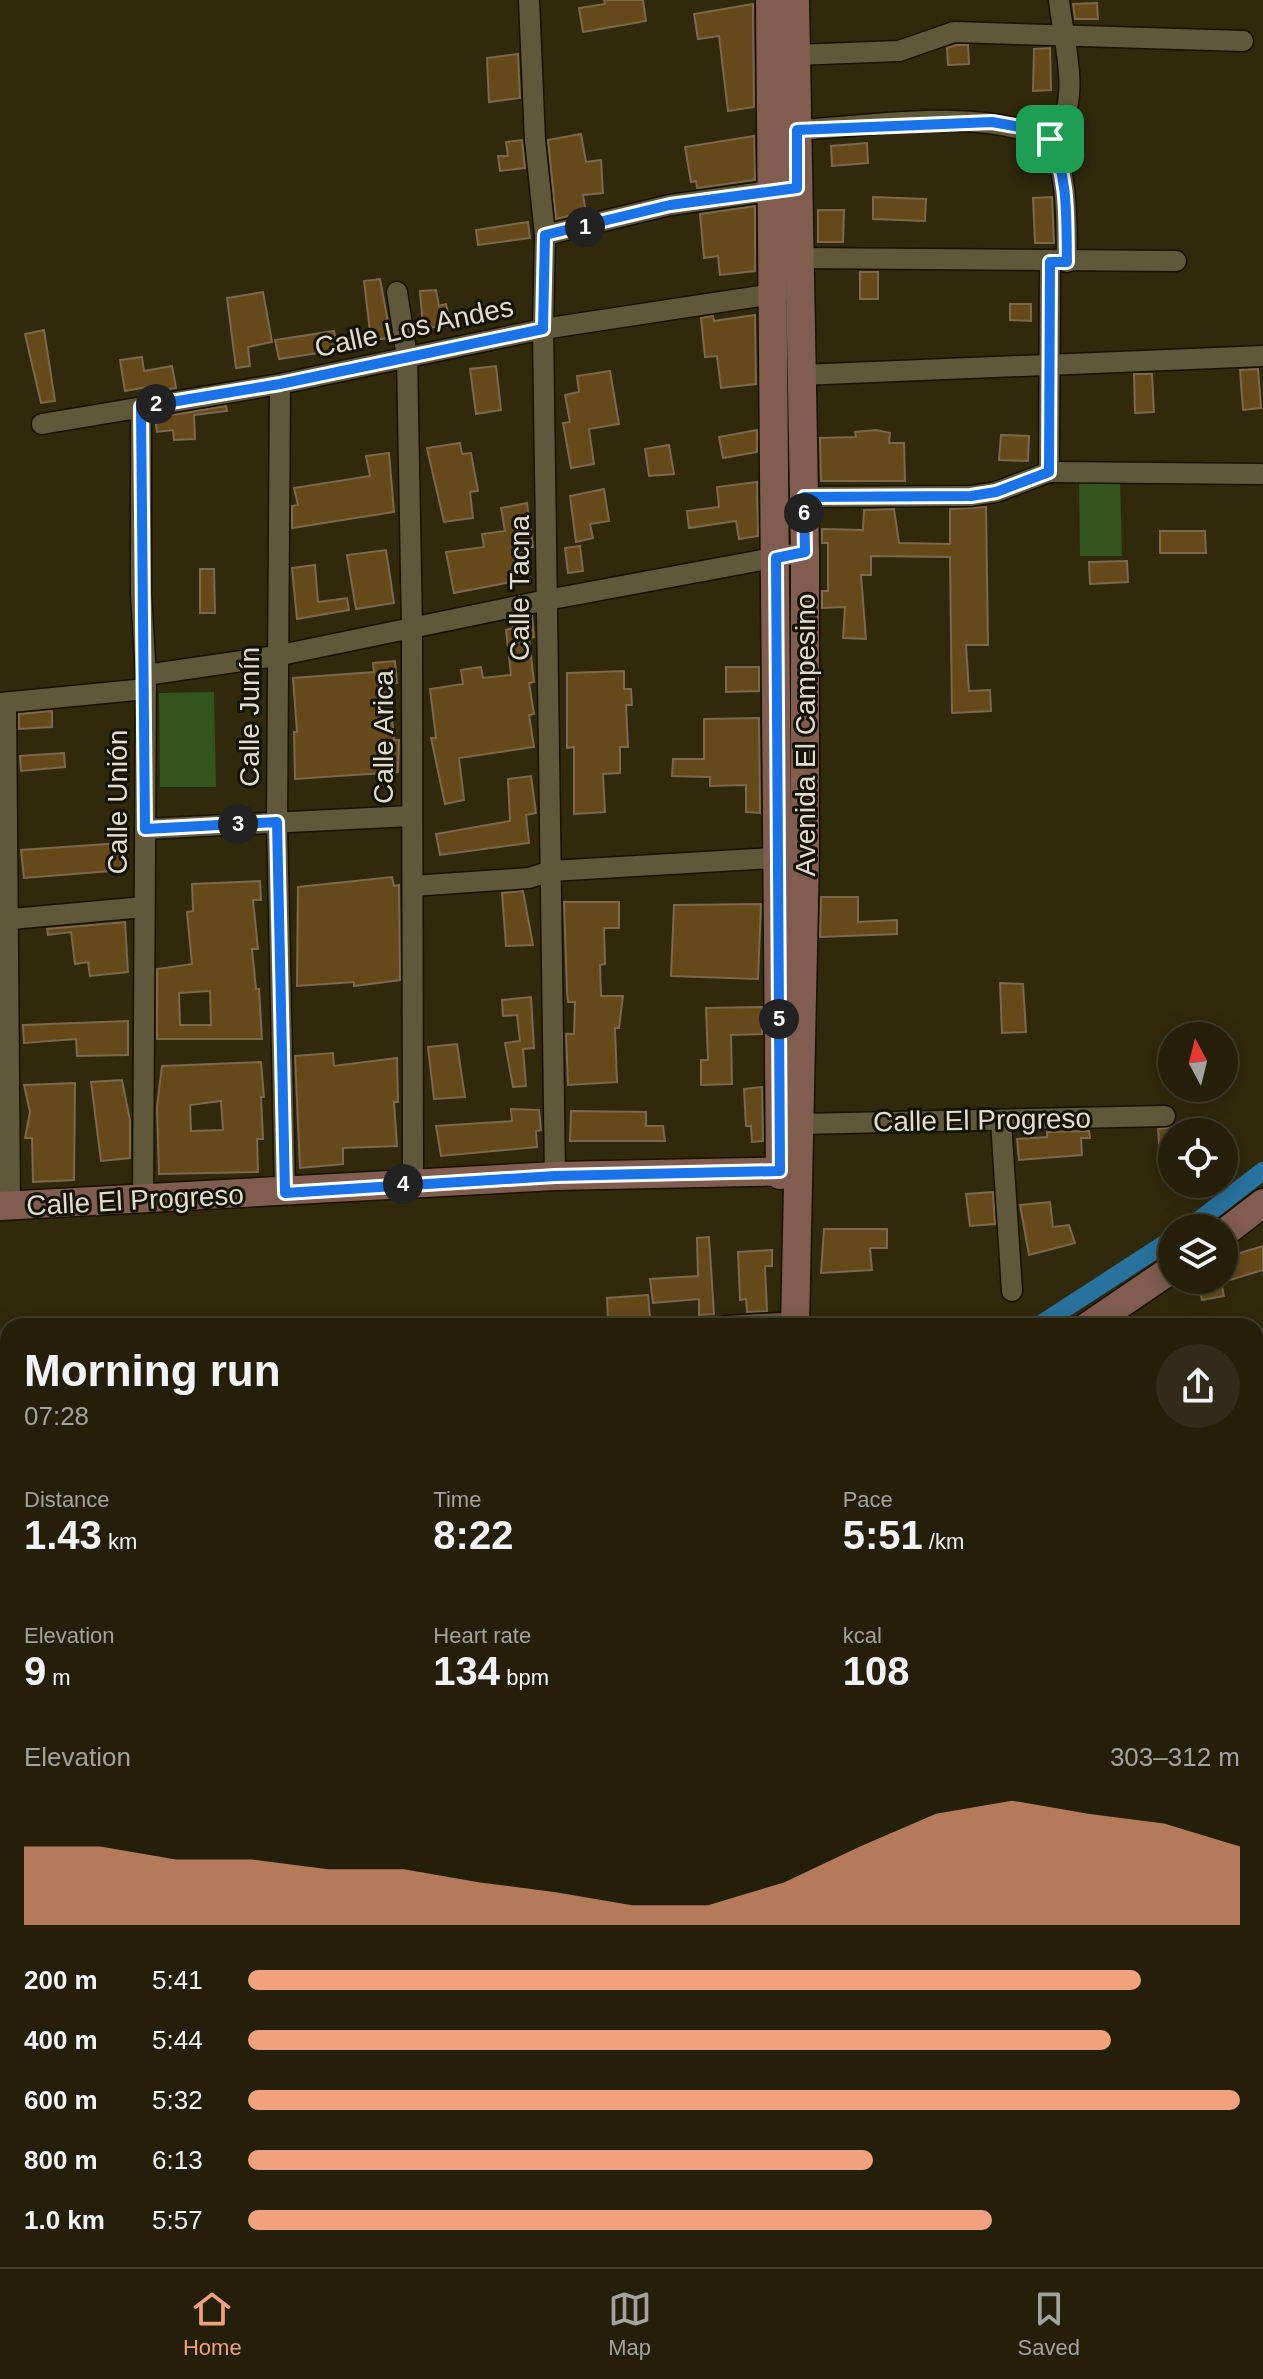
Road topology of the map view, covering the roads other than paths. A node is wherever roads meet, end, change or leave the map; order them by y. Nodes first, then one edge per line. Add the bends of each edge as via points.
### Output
1 (529, 0) edge
2 (770, 0) edge
3 (795, 0) edge
4 (1059, 0) edge
5 (1062, 34) junction
6 (1243, 41) dead end
7 (795, 55) junction
8 (797, 130) junction
9 (1050, 139) junction
10 (784, 189) junction
11 (545, 235) junction
12 (798, 258) junction
13 (1176, 261) dead end
14 (1058, 262) junction
15 (397, 292) dead end
16 (787, 292) junction
17 (543, 329) junction
18 (1263, 356) edge
19 (407, 357) junction
20 (1052, 367) junction
21 (801, 375) junction
22 (280, 384) junction
23 (141, 407) junction
24 (42, 424) dead end
25 (1049, 472) junction
26 (1261, 474) dead end
27 (804, 497) junction
28 (805, 552) junction
29 (776, 558) junction
30 (547, 600) junction
31 (412, 629) junction
32 (276, 656) junction
33 (146, 682) junction
34 (3, 703) edge
35 (411, 816) junction
36 (277, 822) junction
37 (145, 829) junction
38 (792, 857) junction
39 (551, 871) junction
40 (413, 886) junction
41 (144, 907) junction
42 (2, 920) edge
43 (1165, 1116) dead end
44 (1001, 1121) junction
45 (800, 1124) junction
46 (789, 1171) junction
47 (555, 1176) junction
48 (413, 1183) junction
49 (285, 1193) junction
50 (143, 1198) junction
51 (1263, 1203) edge
52 (5, 1206) edge
53 (1238, 1222) edge
54 (1158, 1278) edge
55 (1012, 1291) dead end
56 (784, 1318) edge
57 (1100, 1318) edge

1 - 11 street, Calle Tacna
2 - 10 street, Avenida El Campesino
3 - 7 street, Avenida El Campesino
4 - 5 street
5 - 6 street
5 - 7 street via 954,32 899,51
5 - 9 street via 1069,68 1067,109 1062,128
7 - 8 street, Avenida El Campesino
8 - 9 street via 992,122
8 - 10 street, Avenida El Campesino
9 - 14 street via 1060,159 1065,195
10 - 11 street via 670,205
10 - 12 street, Avenida El Campesino
10 - 16 street, Avenida El Campesino
11 - 17 street, Calle Tacna
12 - 14 street
12 - 16 street, Avenida El Campesino
13 - 14 street
14 - 20 street
15 - 19 street, Calle Arica
16 - 17 street, Calle Los Andes
16 - 21 street, Avenida El Campesino
16 - 29 street, Avenida El Campesino
17 - 19 street, Calle Los Andes
17 - 30 street, Calle Tacna
18 - 20 street
19 - 22 street, Calle Los Andes
19 - 31 street, Calle Arica
20 - 21 street
20 - 25 street
21 - 27 street, Avenida El Campesino
22 - 23 street, Calle Los Andes
22 - 32 street, Calle Junín
23 - 24 street, Calle Los Andes
23 - 33 street, Calle Unión
25 - 26 street
25 - 27 street via 971,496
27 - 28 street, Avenida El Campesino
28 - 29 street
28 - 38 street, Avenida El Campesino
29 - 30 street
29 - 38 street, Avenida El Campesino
30 - 31 street
30 - 39 street, Calle Tacna
31 - 32 street
31 - 35 street, Calle Arica
32 - 33 street
32 - 36 street, Calle Junín
33 - 34 street
33 - 37 street, Calle Unión
34 - 42 street
35 - 36 street
35 - 40 street, Calle Arica
36 - 37 street
36 - 49 street, Calle Junín
37 - 41 street, Calle Unión
38 - 39 street
38 - 45 street, Avenida El Campesino
38 - 46 street, Avenida El Campesino
39 - 40 street via 529,878
39 - 47 street, Calle Tacna
40 - 48 street, Calle Arica
41 - 42 street
41 - 50 street, Calle Unión
42 - 52 street
43 - 44 street, Calle El Progreso
44 - 45 street, Calle El Progreso
44 - 55 street
45 - 46 street, Avenida El Campesino
46 - 47 street, Calle El Progreso
46 - 56 street, Avenida El Campesino
47 - 48 street, Calle El Progreso
48 - 49 street, Calle El Progreso
49 - 50 street, Calle El Progreso
50 - 52 street, Calle El Progreso
51 - 53 street
54 - 57 street

